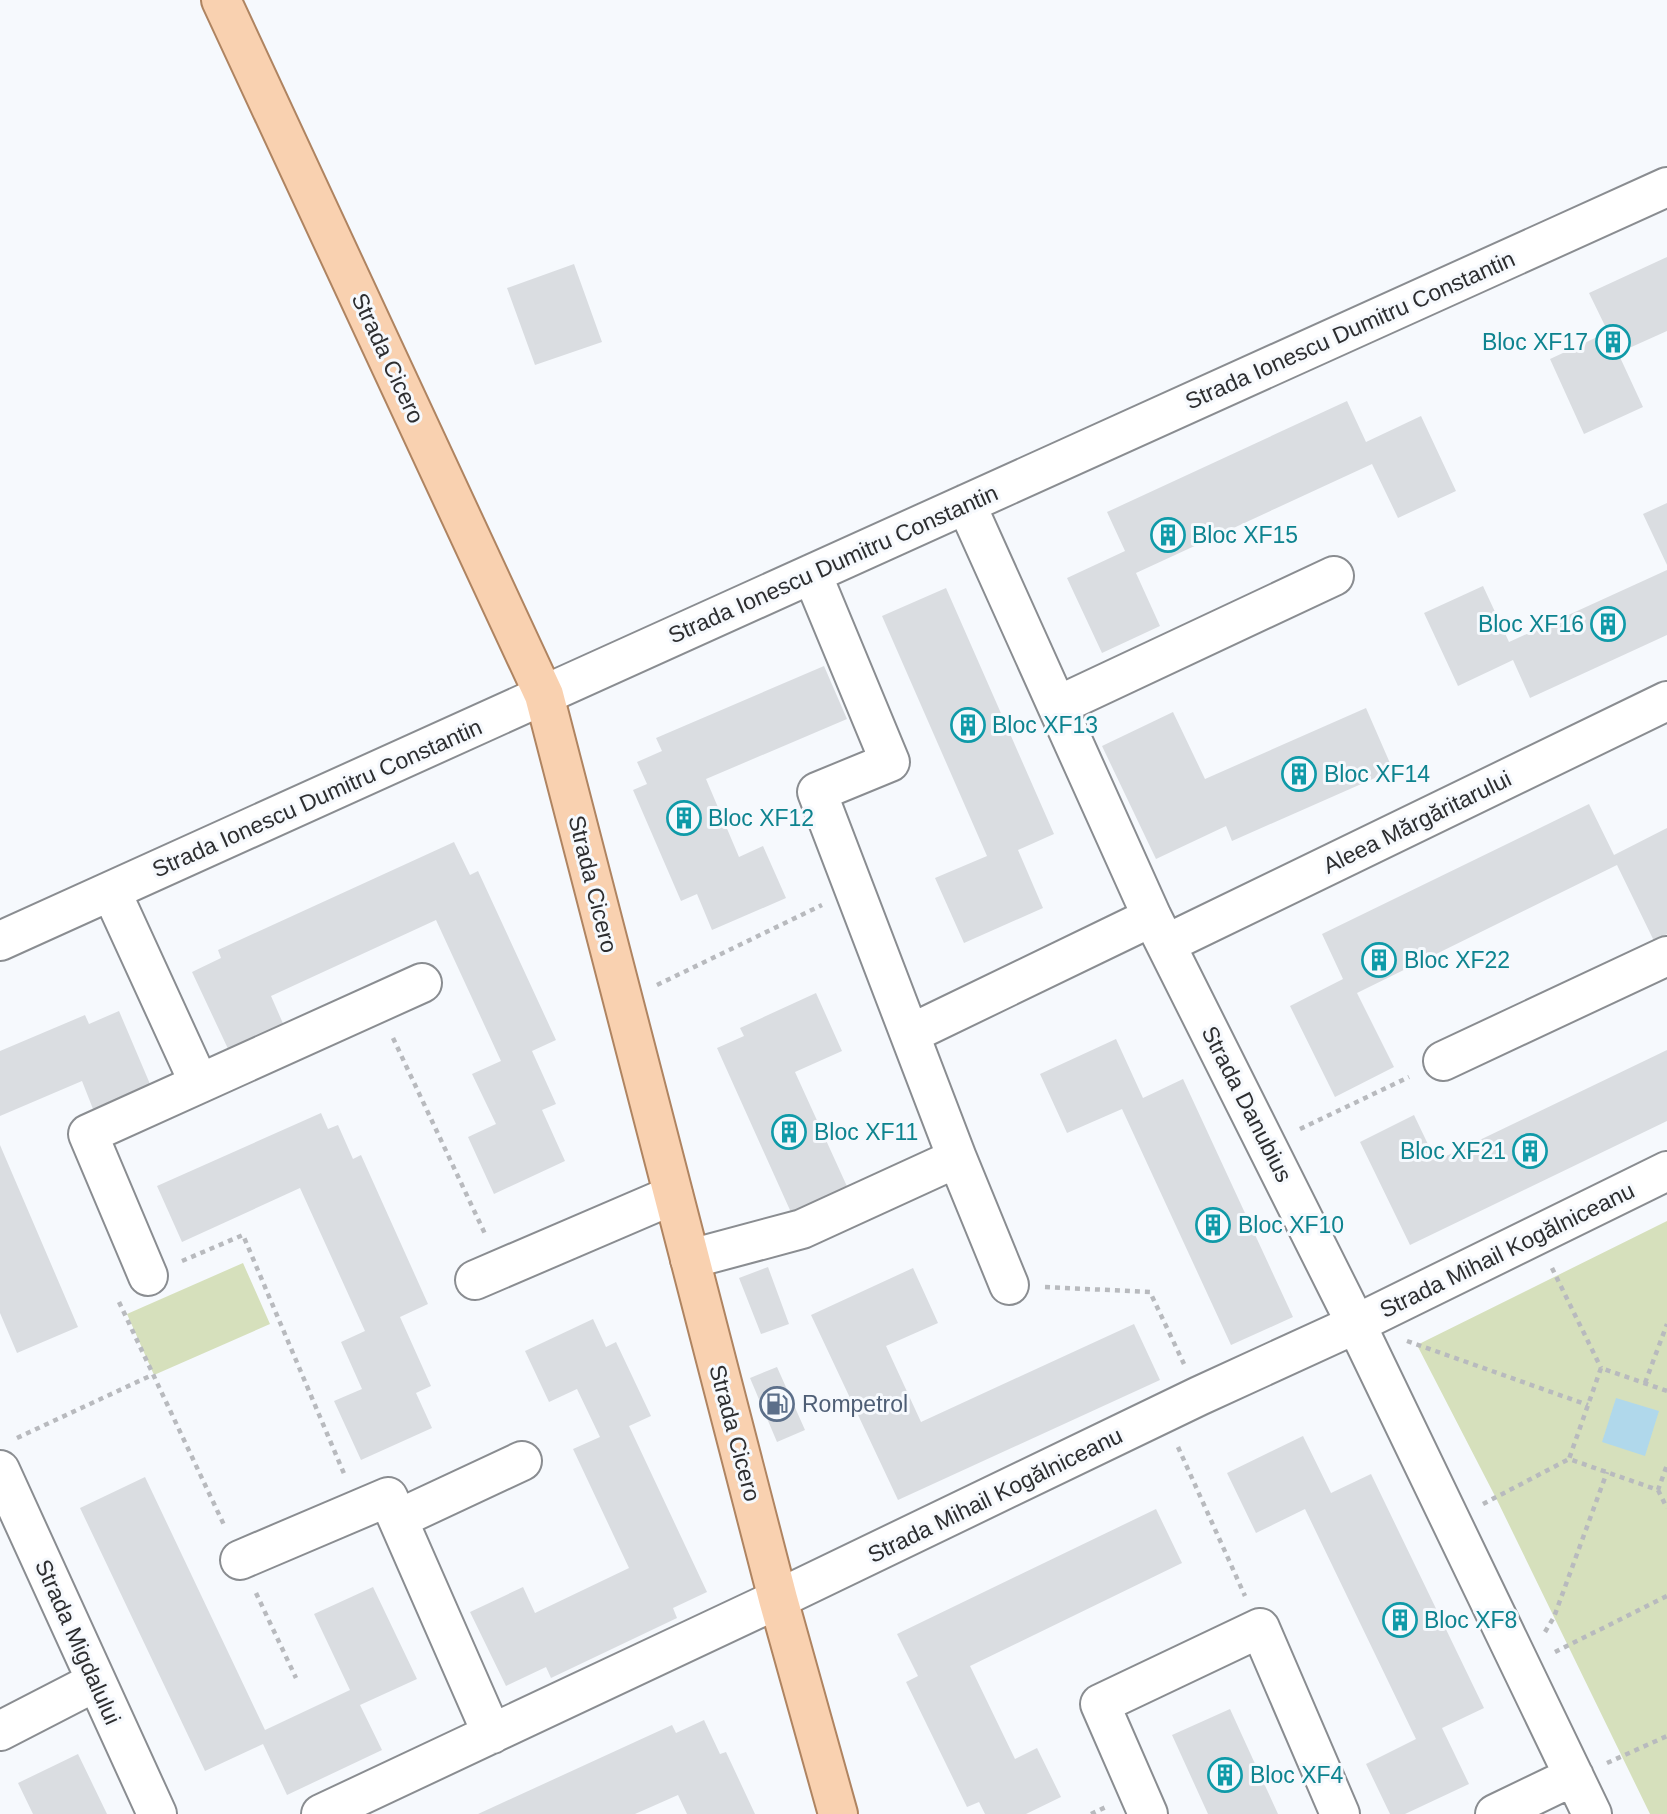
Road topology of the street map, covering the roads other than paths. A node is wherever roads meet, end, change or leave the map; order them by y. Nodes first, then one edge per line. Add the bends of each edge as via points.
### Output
1 (221, 0) edge
2 (1667, 187) edge
3 (966, 504) junction
4 (812, 574) junction
5 (1334, 576) dead end
6 (544, 695) junction
7 (1667, 701) edge
8 (1057, 706) junction
9 (111, 891) junction
10 (1159, 931) junction
11 (0, 941) edge
12 (1667, 956) edge
13 (422, 983) dead end
14 (910, 1034) junction
15 (1443, 1061) road end
16 (199, 1083) junction
17 (957, 1158) junction
18 (1667, 1171) edge
19 (673, 1195) junction
20 (690, 1259) junction
21 (488, 1274) road end
22 (148, 1276) road end
23 (1009, 1285) road end
24 (1356, 1324) junction
25 (6, 1455) edge
26 (522, 1461) dead end
27 (398, 1519) junction
28 (240, 1560) road end
29 (778, 1599) junction
30 (95, 1682) junction
31 (0, 1731) edge
32 (492, 1734) junction
33 (1574, 1776) junction
34 (156, 1814) edge
35 (321, 1814) edge
36 (838, 1814) edge
37 (1148, 1814) edge
38 (1340, 1814) edge
39 (1495, 1814) edge
40 (1592, 1814) edge

1 - 6 main road, Strada Cicero
2 - 3 street, Strada Ionescu Dumitru Constantin
3 - 4 street, Strada Ionescu Dumitru Constantin
3 - 8 street, Strada Danubius
4 - 6 street, Strada Ionescu Dumitru Constantin
4 - 14 street via 890,762 817,792
5 - 8 street
6 - 9 street, Strada Ionescu Dumitru Constantin
6 - 19 main road, Strada Cicero
7 - 10 street, Aleea Mărgăritarului
8 - 10 street, Strada Danubius
9 - 11 street, Strada Ionescu Dumitru Constantin
9 - 16 street
10 - 14 street, Aleea Mărgăritarului
10 - 24 street, Strada Danubius
12 - 15 street
13 - 16 street
14 - 17 street
16 - 22 street via 88,1134
17 - 20 street via 802,1229
17 - 23 street
18 - 24 street, Strada Mihail Kogălniceanu
19 - 20 main road, Strada Cicero
19 - 21 street
20 - 29 main road, Strada Cicero
24 - 29 street, Strada Mihail Kogălniceanu
24 - 33 street, Strada Danubius
25 - 30 street, Strada Migdalului
26 - 27 street
27 - 28 street via 387,1497
27 - 32 street
29 - 32 street, Strada Mihail Kogălniceanu
29 - 36 main road, Strada Cicero
30 - 31 street
30 - 34 street, Strada Migdalului
32 - 35 street, Strada Mihail Kogălniceanu
33 - 39 street
33 - 40 street, Strada Danubius
37 - 38 street via 1100,1704 1260,1629

